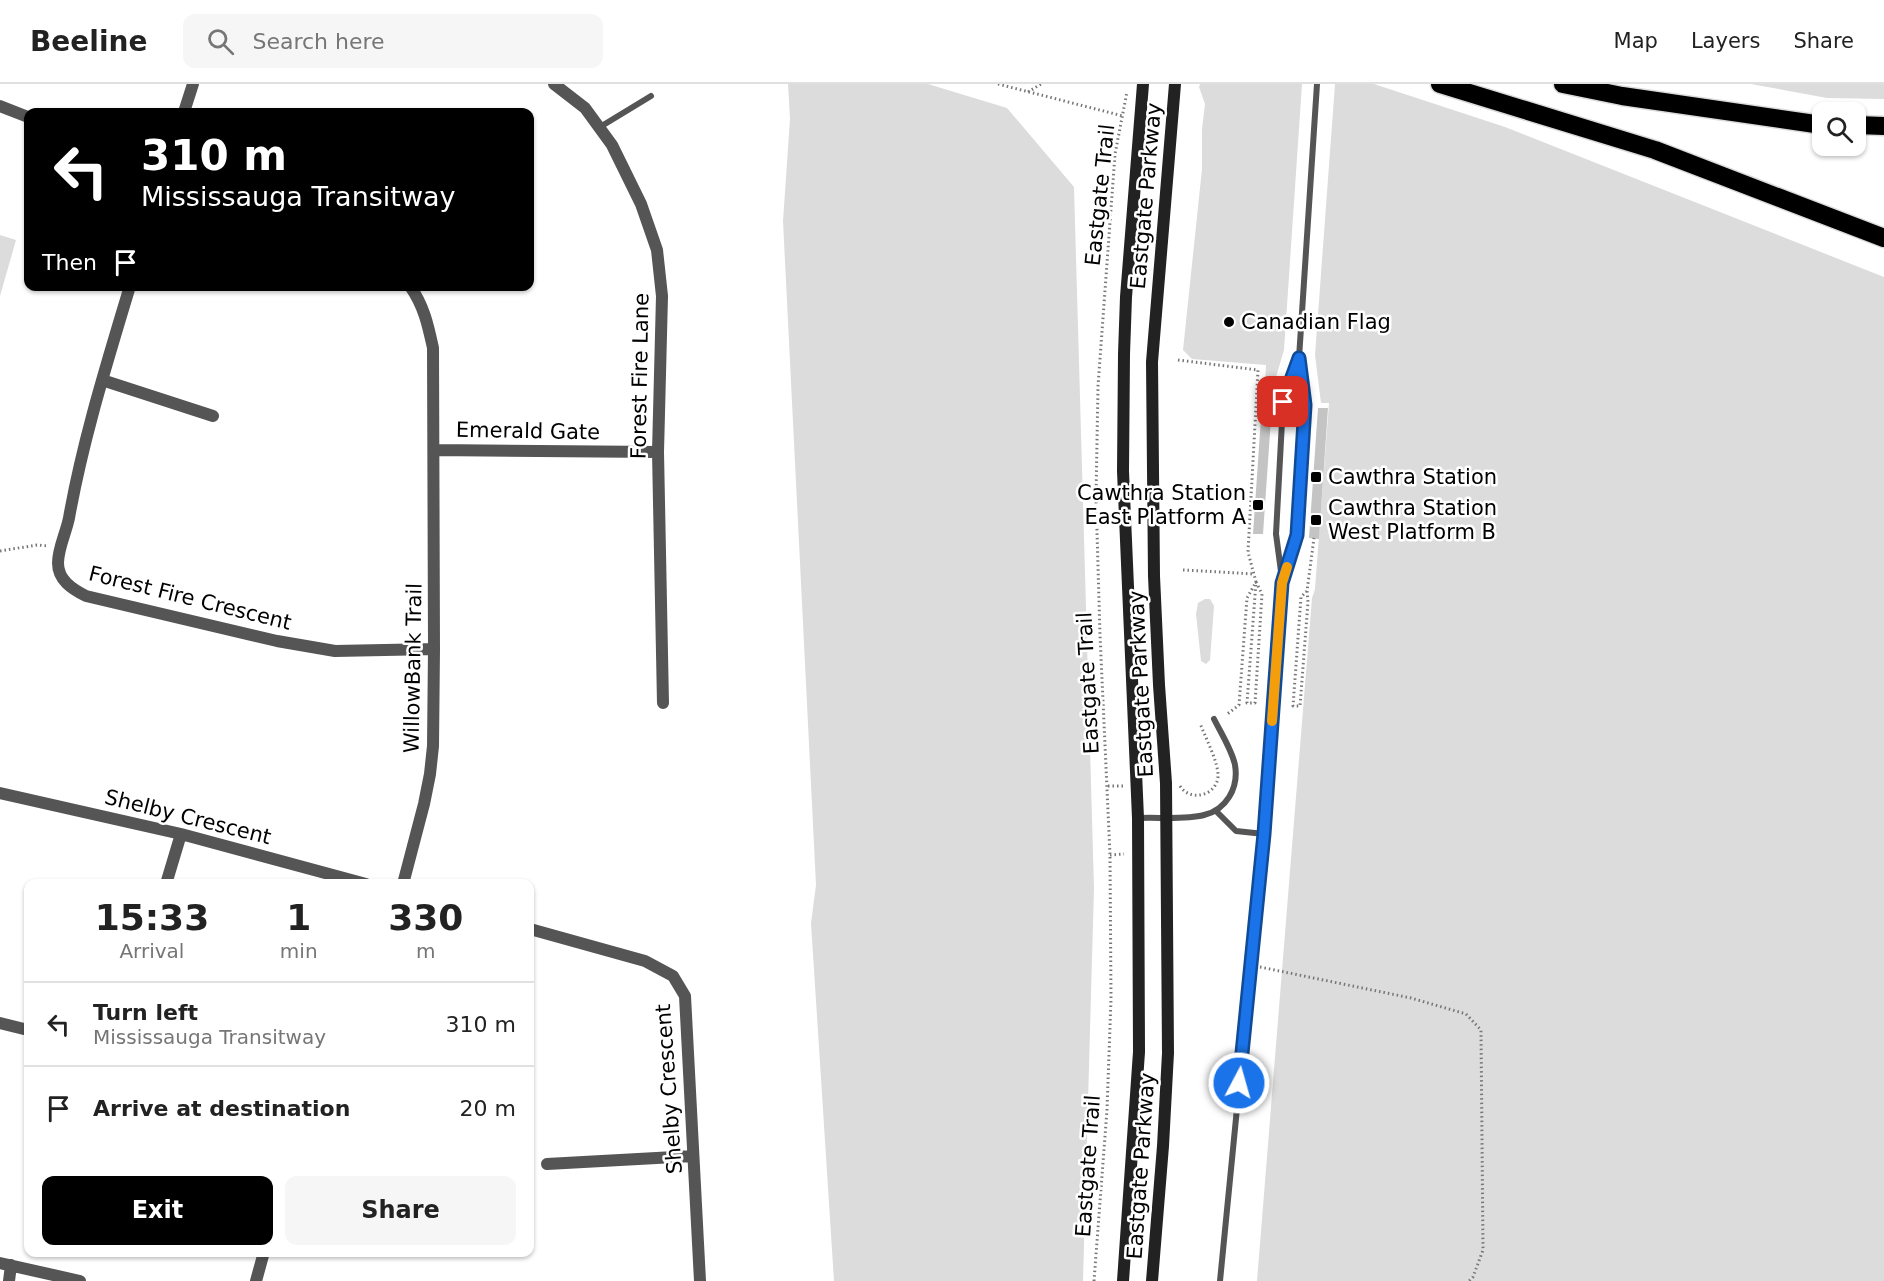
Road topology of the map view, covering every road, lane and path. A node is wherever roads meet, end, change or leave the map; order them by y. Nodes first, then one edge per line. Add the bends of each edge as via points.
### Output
1 (193, 84) edge
2 (554, 84) edge
3 (998, 84) edge
4 (1041, 84) edge
5 (1128, 84) edge
6 (1143, 84) edge
7 (1175, 84) edge
8 (1317, 84) edge
9 (1440, 84) edge
10 (1563, 84) edge
11 (1028, 92) junction
12 (651, 96) dead end
13 (0, 106) edge
14 (185, 108) edge
15 (24, 115) edge
16 (1124, 116) junction
17 (1812, 124) edge
18 (1866, 125) edge
19 (1884, 126) edge
20 (600, 127) junction
21 (1884, 238) edge
22 (129, 291) edge
23 (413, 291) edge
24 (1299, 358) junction
25 (1178, 360) dead end
26 (102, 380) junction
27 (213, 416) dead end
28 (434, 450) junction
29 (658, 452) junction
30 (1314, 538) dead end
31 (61, 547) junction
32 (0, 551) edge
33 (1183, 570) dead end
34 (1254, 574) junction
35 (1256, 582) junction
36 (1282, 583) junction
37 (1307, 591) junction
38 (434, 649) junction
39 (663, 703) dead end
40 (1226, 715) dead end
41 (1214, 719) dead end
42 (1200, 723) dead end
43 (1178, 782) dead end
44 (1108, 786) junction
45 (1124, 786) dead end
46 (0, 793) edge
47 (1216, 811) junction
48 (1167, 817) junction
49 (1138, 818) junction
50 (181, 834) junction
51 (1264, 834) junction
52 (1126, 854) dead end
53 (1110, 855) junction
54 (168, 879) edge
55 (348, 879) edge
56 (404, 879) edge
57 (534, 930) edge
58 (1251, 965) junction
59 (0, 1023) edge
60 (24, 1029) edge
61 (693, 1156) junction
62 (547, 1164) dead end
63 (263, 1257) edge
64 (6, 1264) edge
65 (9, 1281) edge
66 (80, 1281) edge
67 (256, 1281) edge
68 (700, 1281) edge
69 (1094, 1281) edge
70 (1123, 1281) edge
71 (1152, 1281) edge
72 (1220, 1281) edge
73 (1469, 1281) edge

1 - 14 street
2 - 20 street, Forest Fire Lane via 585,108
3 - 11 path
4 - 11 path
5 - 16 path, Eastgate Trail
6 - 49 main road, Eastgate Parkway via 1126,297 1123,459
7 - 48 main road, Eastgate Parkway via 1152,362 1151,446 1154,587
8 - 24 lane
9 - 21 highway via 1655,150
10 - 17 highway
11 - 16 path
12 - 20 lane
13 - 15 street
16 - 44 path, Eastgate Trail via 1116,154 1098,386 1096,497
18 - 19 highway
20 - 29 street, Forest Fire Lane via 641,204 657,249 662,296
22 - 26 street, Forest Fire Crescent
23 - 28 street via 428,320 433,348
24 - 36 lane via 1305,405 1297,535
24 - 36 lane via 1283,402 1276,534
25 - 34 path via 1258,370 1248,552
26 - 27 street
26 - 31 street, Forest Fire Crescent
28 - 29 street, Emerald Gate
28 - 38 street, WillowBank Trail
29 - 39 street, Forest Fire Lane
30 - 37 path
31 - 32 path via 37,545
31 - 38 street, Forest Fire Crescent via 61,575 70,587 86,596 334,651
33 - 34 path
34 - 35 path
35 - 35 path via 1255,601 1247,703 1254,703 1262,594
35 - 40 path via 1247,598 1239,705
36 - 51 lane
37 - 37 path via 1300,706 1293,706 1301,597
38 - 56 street, WillowBank Trail via 430,774
41 - 47 lane via 1235,764 1236,782 1229,799
42 - 43 path via 1218,778 1214,787 1197,796 1181,789
44 - 45 path
44 - 53 path, Eastgate Trail
46 - 50 street, Shelby Crescent
47 - 48 lane via 1203,816
47 - 51 lane via 1236,831
48 - 49 lane
48 - 71 main road, Eastgate Parkway via 1168,1053
49 - 70 main road, Eastgate Parkway via 1139,1052
50 - 54 street
50 - 55 street, Shelby Crescent
51 - 58 lane
52 - 53 path
53 - 69 path, Eastgate Trail via 1107,1110
57 - 61 street, Shelby Crescent via 645,961 673,976 685,996
58 - 72 lane
58 - 73 path via 1411,998 1466,1014 1480,1030 1483,1250
59 - 60 street
61 - 62 street
61 - 68 street, Shelby Crescent
63 - 67 street
64 - 65 street
64 - 66 street

